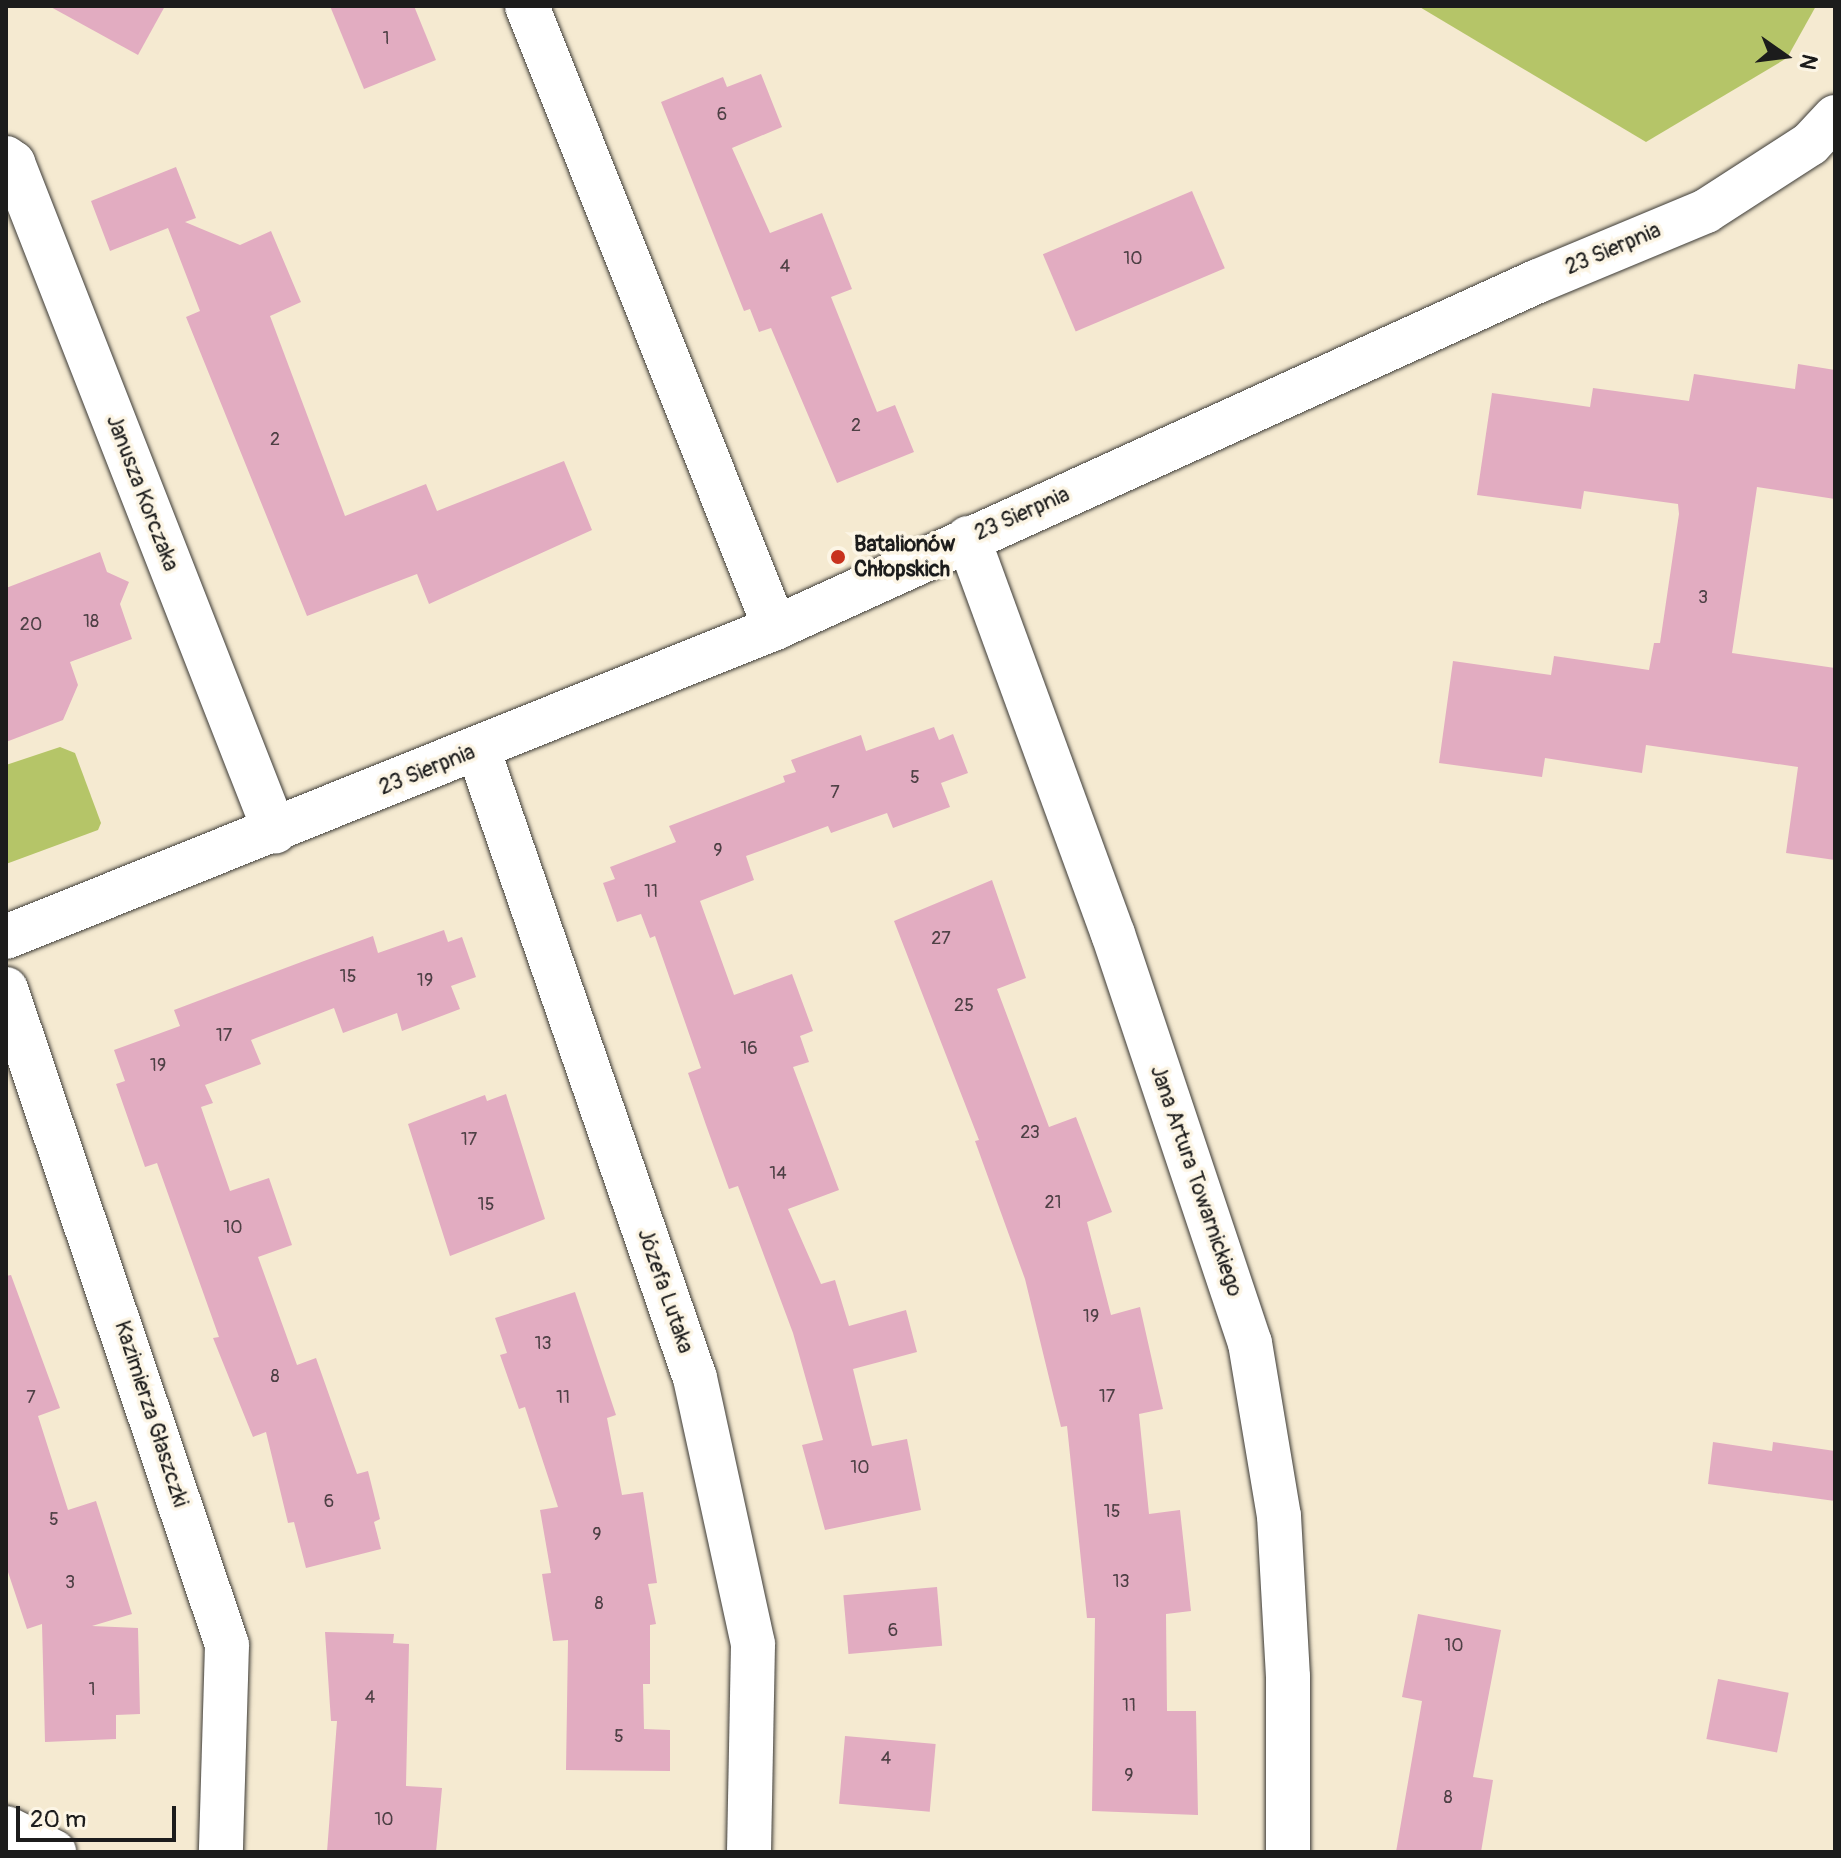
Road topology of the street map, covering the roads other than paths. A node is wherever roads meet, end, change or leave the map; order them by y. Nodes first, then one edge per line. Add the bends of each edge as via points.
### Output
1 (527, 6) edge
2 (1835, 117) edge
3 (6, 158) edge
4 (968, 538) junction
5 (775, 628) junction
6 (478, 749) junction
7 (275, 832) junction
8 (6, 937) edge
9 (6, 989) edge
10 (6, 1828) edge
11 (54, 1852) edge
12 (221, 1852) edge
13 (749, 1852) edge
14 (1288, 1852) edge

1 - 5 street
2 - 4 street, 23 Sierpnia via 1810,144 1706,211 1538,281
3 - 7 street, Janusza Korczaka via 13,163
4 - 5 street, 23 Sierpnia
4 - 14 street, Jana Artura Towarnickiego via 1113,934 1250,1343 1279,1516 1288,1677
5 - 6 street, 23 Sierpnia
6 - 7 street, 23 Sierpnia
6 - 13 street, Józefa Lutaka via 695,1378 753,1644
7 - 8 street, 23 Sierpnia
9 - 12 street, Kazimierza Głaszczki via 227,1645
10 - 11 street

